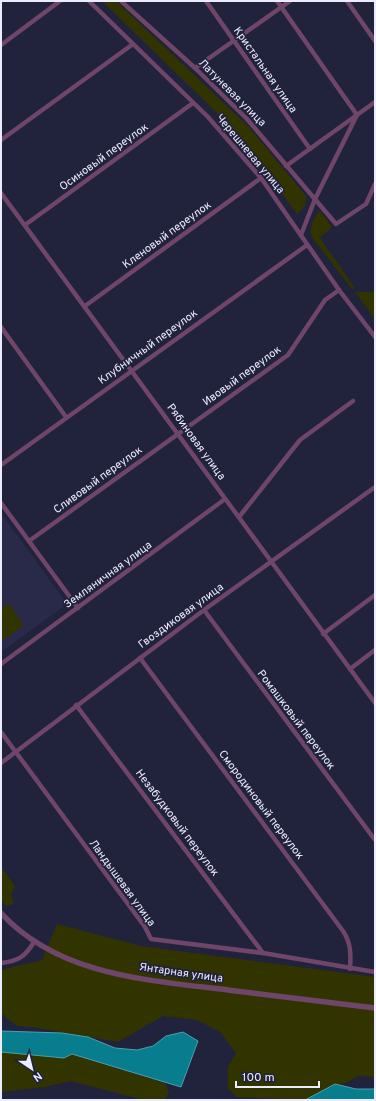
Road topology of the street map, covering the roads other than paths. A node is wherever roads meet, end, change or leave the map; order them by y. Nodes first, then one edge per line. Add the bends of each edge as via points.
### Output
1 (60, 1) edge
2 (89, 1) edge
3 (121, 1) edge
4 (206, 1) edge
5 (277, 1) edge
6 (290, 1) edge
7 (347, 1) edge
8 (282, 7) junction
9 (234, 41) junction
10 (375, 41) edge
11 (133, 44) junction
12 (1, 45) edge
13 (196, 68) junction
14 (375, 102) edge
15 (193, 103) junction
16 (357, 115) junction
17 (1, 140) edge
18 (310, 149) junction
19 (286, 166) junction
20 (261, 178) junction
21 (375, 184) edge
22 (1, 193) edge
23 (315, 198) junction
24 (25, 225) junction
25 (301, 235) junction
26 (307, 245) junction
27 (339, 290) junction
28 (84, 306) junction
29 (1, 327) edge
30 (375, 337) edge
31 (131, 370) junction
32 (353, 401) dead end
33 (66, 417) junction
34 (178, 433) junction
35 (1, 458) edge
36 (3, 464) edge
37 (375, 487) edge
38 (225, 499) junction
39 (1, 503) edge
40 (239, 517) junction
41 (29, 541) junction
42 (270, 562) junction
43 (375, 596) edge
44 (78, 608) junction
45 (204, 610) junction
46 (323, 634) junction
47 (375, 650) edge
48 (140, 658) junction
49 (1, 664) edge
50 (350, 669) junction
51 (375, 703) edge
52 (76, 705) junction
53 (1, 732) edge
54 (15, 753) junction
55 (1, 763) edge
56 (375, 840) edge
57 (1, 913) edge
58 (34, 942) junction
59 (263, 953) junction
60 (1, 963) edge
61 (350, 969) junction
62 (375, 972) edge
63 (375, 1008) edge

1 - 12 street
2 - 11 street, Черешневая улица
3 - 13 street, Латуневая улица
4 - 9 street, Кристальная улица
5 - 8 street
6 - 8 street
7 - 10 street
8 - 9 street
8 - 16 street
9 - 13 street
9 - 18 street, Кристальная улица
11 - 15 street, Черешневая улица
11 - 17 street
13 - 19 street, Латуневая улица via 247,119
14 - 16 street
15 - 20 street, Черешневая улица
15 - 24 street, Осиновый переулок
16 - 18 street
16 - 23 street
18 - 19 street
19 - 23 street, Латуневая улица
20 - 25 street, Черешневая улица
20 - 28 street, Кленовый переулок
21 - 23 street, Латуневая улица via 366,204 336,224
22 - 24 street, Рябиновая улица
23 - 25 street
24 - 28 street, Рябиновая улица
25 - 26 street, Черешневая улица
26 - 27 street, Черешневая улица
26 - 31 street, Клубничный переулок
27 - 30 street, Черешневая улица
27 - 34 street, Ивовый переулок via 325,300 288,355
28 - 31 street, Рябиновая улица
29 - 33 street
31 - 33 street, Клубничный переулок
31 - 34 street, Рябиновая улица
32 - 40 street via 300,440
33 - 36 street, Клубничный переулок
34 - 38 street, Рябиновая улица
34 - 41 street, Сливовый переулок
35 - 36 street
37 - 42 street, Гвоздиковая улица
38 - 40 street, Рябиновая улица
38 - 44 street, Земляничная улица
39 - 41 street
40 - 42 street, Рябиновая улица
41 - 44 street
42 - 45 street, Гвоздиковая улица
42 - 46 street, Рябиновая улица
43 - 46 street
44 - 49 street, Земляничная улица
45 - 48 street, Гвоздиковая улица
45 - 56 street, Ромашковый переулок
46 - 50 street, Рябиновая улица
47 - 50 street
48 - 52 street, Гвоздиковая улица
48 - 61 street, Смородиновый переулок via 344,931 352,954
50 - 51 street, Рябиновая улица
52 - 54 street, Гвоздиковая улица
52 - 59 street, Незабудковый переулок
53 - 54 street, Ландышевая улица
54 - 55 street, Гвоздиковая улица
54 - 59 street, Ландышевая улица via 145,927 151,939
57 - 58 street, Янтарная улица
58 - 60 street via 23,956 15,961
58 - 63 street, Янтарная улица via 92,968 149,980
59 - 61 street, Ландышевая улица
61 - 62 street, Ландышевая улица

